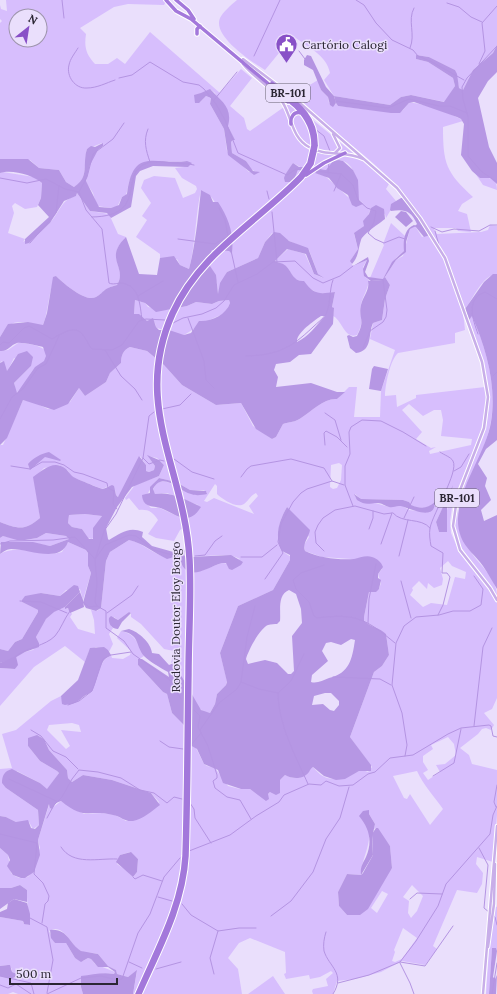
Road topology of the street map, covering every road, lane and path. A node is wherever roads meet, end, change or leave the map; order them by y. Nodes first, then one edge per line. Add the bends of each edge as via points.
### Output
1 (166, 0) edge
2 (176, 0) edge
3 (183, 5) junction
4 (177, 12) junction
5 (199, 27) junction
6 (192, 31) dead end
7 (197, 34) dead end
8 (238, 57) junction
9 (243, 58) junction
10 (277, 96) junction
11 (296, 107) junction
12 (303, 114) junction
13 (291, 124) junction
14 (331, 130) junction
15 (314, 145) junction
16 (314, 151) junction
17 (335, 153) junction
18 (345, 153) junction
19 (369, 163) junction
20 (302, 178) junction
21 (497, 600) edge
22 (497, 826) edge
23 (494, 856) junction
24 (490, 905) junction
25 (491, 921) junction
26 (484, 965) junction
27 (137, 994) edge
28 (140, 994) edge
29 (483, 994) edge

1 - 4 highway, Rodovia Doutor Eloy Borgo / BR-101
2 - 3 highway, BR-101
3 - 4 highway via 179,6
3 - 5 highway, BR-101
4 - 5 highway, Rodovia Doutor Eloy Borgo / BR-101
5 - 6 highway
5 - 7 highway
5 - 8 highway, Rodovia Doutor Eloy Borgo / BR-101
5 - 9 highway, BR-101
8 - 10 main road, BR-101 via 250,72
8 - 11 highway, Rodovia Doutor Eloy Borgo
9 - 14 main road, BR-101 via 278,84
9 - 15 highway, Rodovia Doutor Eloy Borgo via 303,108 313,124
10 - 11 highway
10 - 13 main road, BR-101
11 - 12 highway, Rodovia Doutor Eloy Borgo
12 - 13 highway via 299,112 293,115
12 - 15 highway, Rodovia Doutor Eloy Borgo via 311,129
13 - 17 main road, BR-101 via 307,146
14 - 17 main road via 340,144
14 - 19 main road, BR-101
15 - 16 highway, Rodovia Doutor Eloy Borgo, bridge
16 - 20 highway, Rodovia Doutor Eloy Borgo via 310,167
16 - 27 highway, Rodovia Doutor Eloy Borgo via 300,176 216,250 196,272 172,311 159,350 155,385 157,414 182,514 188,559 184,850 182,878 175,905
17 - 18 main road, BR-101
18 - 19 main road, BR-101
18 - 20 highway
19 - 21 main road, BR-101 via 408,201 438,246 454,280 482,362 488,397 486,421 479,445 456,498 453,526 460,550
20 - 28 highway, Rodovia Doutor Eloy Borgo via 199,273 174,312 162,351 158,385 160,414 185,514 192,566 187,850 185,878 178,906
22 - 23 main road
23 - 24 main road
23 - 25 main road via 496,878
24 - 25 main road
24 - 26 main road
25 - 26 main road
26 - 29 main road

